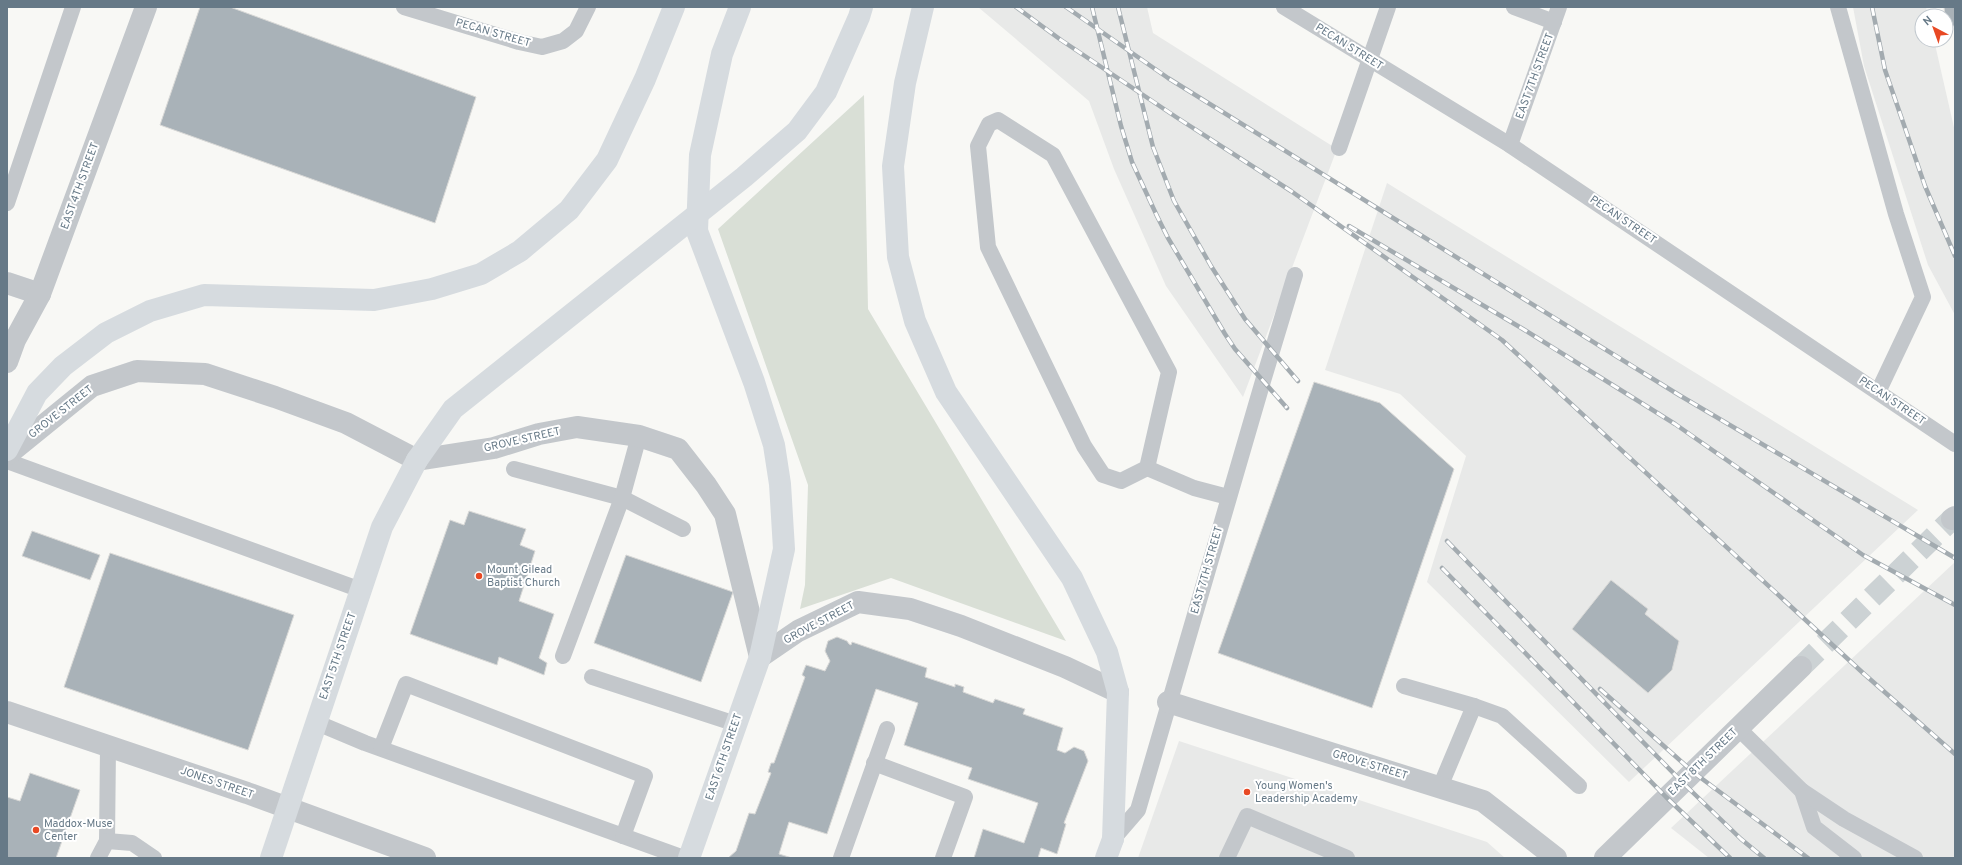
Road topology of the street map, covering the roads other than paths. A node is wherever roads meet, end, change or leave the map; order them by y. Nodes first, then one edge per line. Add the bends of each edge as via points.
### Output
1 (73, 7) edge
2 (146, 7) edge
3 (404, 7) edge
4 (588, 7) edge
5 (674, 7) edge
6 (740, 7) edge
7 (862, 7) edge
8 (923, 7) edge
9 (1284, 7) edge
10 (1388, 7) edge
11 (1514, 7) edge
12 (1838, 7) edge
13 (1557, 14) edge
14 (1369, 60) junction
15 (1510, 145) junction
16 (1339, 148) dead end
17 (7, 203) edge
18 (1295, 275) dead end
19 (7, 283) edge
20 (40, 294) junction
21 (7, 362) edge
22 (1878, 392) junction
23 (639, 436) junction
24 (1955, 444) edge
25 (7, 450) edge
26 (7, 456) edge
27 (417, 460) junction
28 (7, 461) edge
29 (1147, 468) junction
30 (514, 469) dead end
31 (1228, 497) junction
32 (622, 498) junction
33 (683, 529) dead end
34 (360, 590) junction
35 (563, 656) dead end
36 (760, 657) junction
37 (1801, 667) tunnel mouth
38 (592, 677) dead end
39 (1404, 686) dead end
40 (1118, 692) junction
41 (1168, 702) junction
42 (1474, 706) junction
43 (7, 712) edge
44 (316, 722) junction
45 (736, 724) junction
46 (1738, 728) junction
47 (887, 729) dead end
48 (108, 747) junction
49 (381, 748) junction
50 (874, 763) junction
51 (1579, 786) dead end
52 (1440, 787) junction
53 (1802, 791) junction
54 (287, 808) junction
55 (622, 836) junction
56 (107, 840) junction
57 (1109, 849) edge
58 (98, 858) edge
59 (154, 858) edge
60 (271, 858) edge
61 (425, 858) edge
62 (684, 858) edge
63 (689, 858) edge
64 (841, 858) edge
65 (943, 858) edge
66 (1227, 858) edge
67 (1347, 858) edge
68 (1556, 858) edge
69 (1605, 858) edge
70 (1854, 858) edge
71 (1915, 858) edge

1 - 17 lane
2 - 20 street, EAST 4TH STREET
3 - 4 lane, PECAN STREET via 542,47 564,42 576,31
5 - 25 main road via 645,79 607,160 569,210 520,251 481,274 432,289 374,300 204,295 150,311 106,333 63,366 37,393
6 - 36 main road, EAST 6TH STREET via 722,54 700,155 697,231 754,382 774,445 778,468 784,549
7 - 27 main road, EAST 5TH STREET via 826,92 797,131 744,177 453,409
8 - 40 main road via 905,83 893,166 898,258 915,321 946,392 1072,578 1106,652
9 - 14 lane, PECAN STREET
10 - 14 lane
11 - 13 lane
12 - 22 lane via 1896,214 1923,297
13 - 15 lane, EAST 7TH STREET
14 - 15 lane, PECAN STREET
14 - 16 lane
15 - 22 lane, PECAN STREET
18 - 31 lane, EAST 7TH STREET
19 - 20 street
20 - 21 street, EAST 4TH STREET via 15,340
22 - 24 lane, PECAN STREET
23 - 27 street, GROVE STREET via 577,427 539,434 494,448
23 - 32 lane
23 - 36 street, GROVE STREET via 678,449 725,514
26 - 27 street, GROVE STREET via 92,386 137,371 205,374 346,423
27 - 34 main road, EAST 5TH STREET via 382,527
28 - 34 lane
29 - 29 lane via 1169,372 1053,155 998,120 989,124 978,146 988,247 1084,446 1103,476 1121,481
29 - 31 lane via 1194,488
30 - 32 lane
31 - 41 lane, EAST 7TH STREET
32 - 33 lane
32 - 35 lane
34 - 44 main road, EAST 5TH STREET
36 - 40 street, GROVE STREET via 798,631 858,602 910,609 960,626 1065,667
36 - 45 main road, EAST 6TH STREET
37 - 46 street, EAST 8TH STREET
38 - 45 lane
39 - 42 lane
40 - 57 main road
41 - 52 street, GROVE STREET
41 - 57 lane, EAST 7TH STREET via 1138,810
42 - 51 lane via 1502,716
42 - 52 lane
43 - 48 street, JONES STREET
44 - 49 lane
44 - 54 main road, EAST 5TH STREET
45 - 63 main road, EAST 6TH STREET
46 - 53 lane
46 - 69 street, EAST 8TH STREET
47 - 50 lane
48 - 54 street, JONES STREET
48 - 56 lane
49 - 55 lane
49 - 55 lane via 406,684 645,776
50 - 64 lane
50 - 65 lane via 965,797
52 - 68 street, GROVE STREET via 1483,801
53 - 70 lane via 1814,827
53 - 71 lane via 1844,819
54 - 60 main road, EAST 5TH STREET
54 - 61 street, JONES STREET
55 - 62 lane
56 - 58 lane
56 - 59 lane via 132,843
66 - 67 lane via 1247,816

